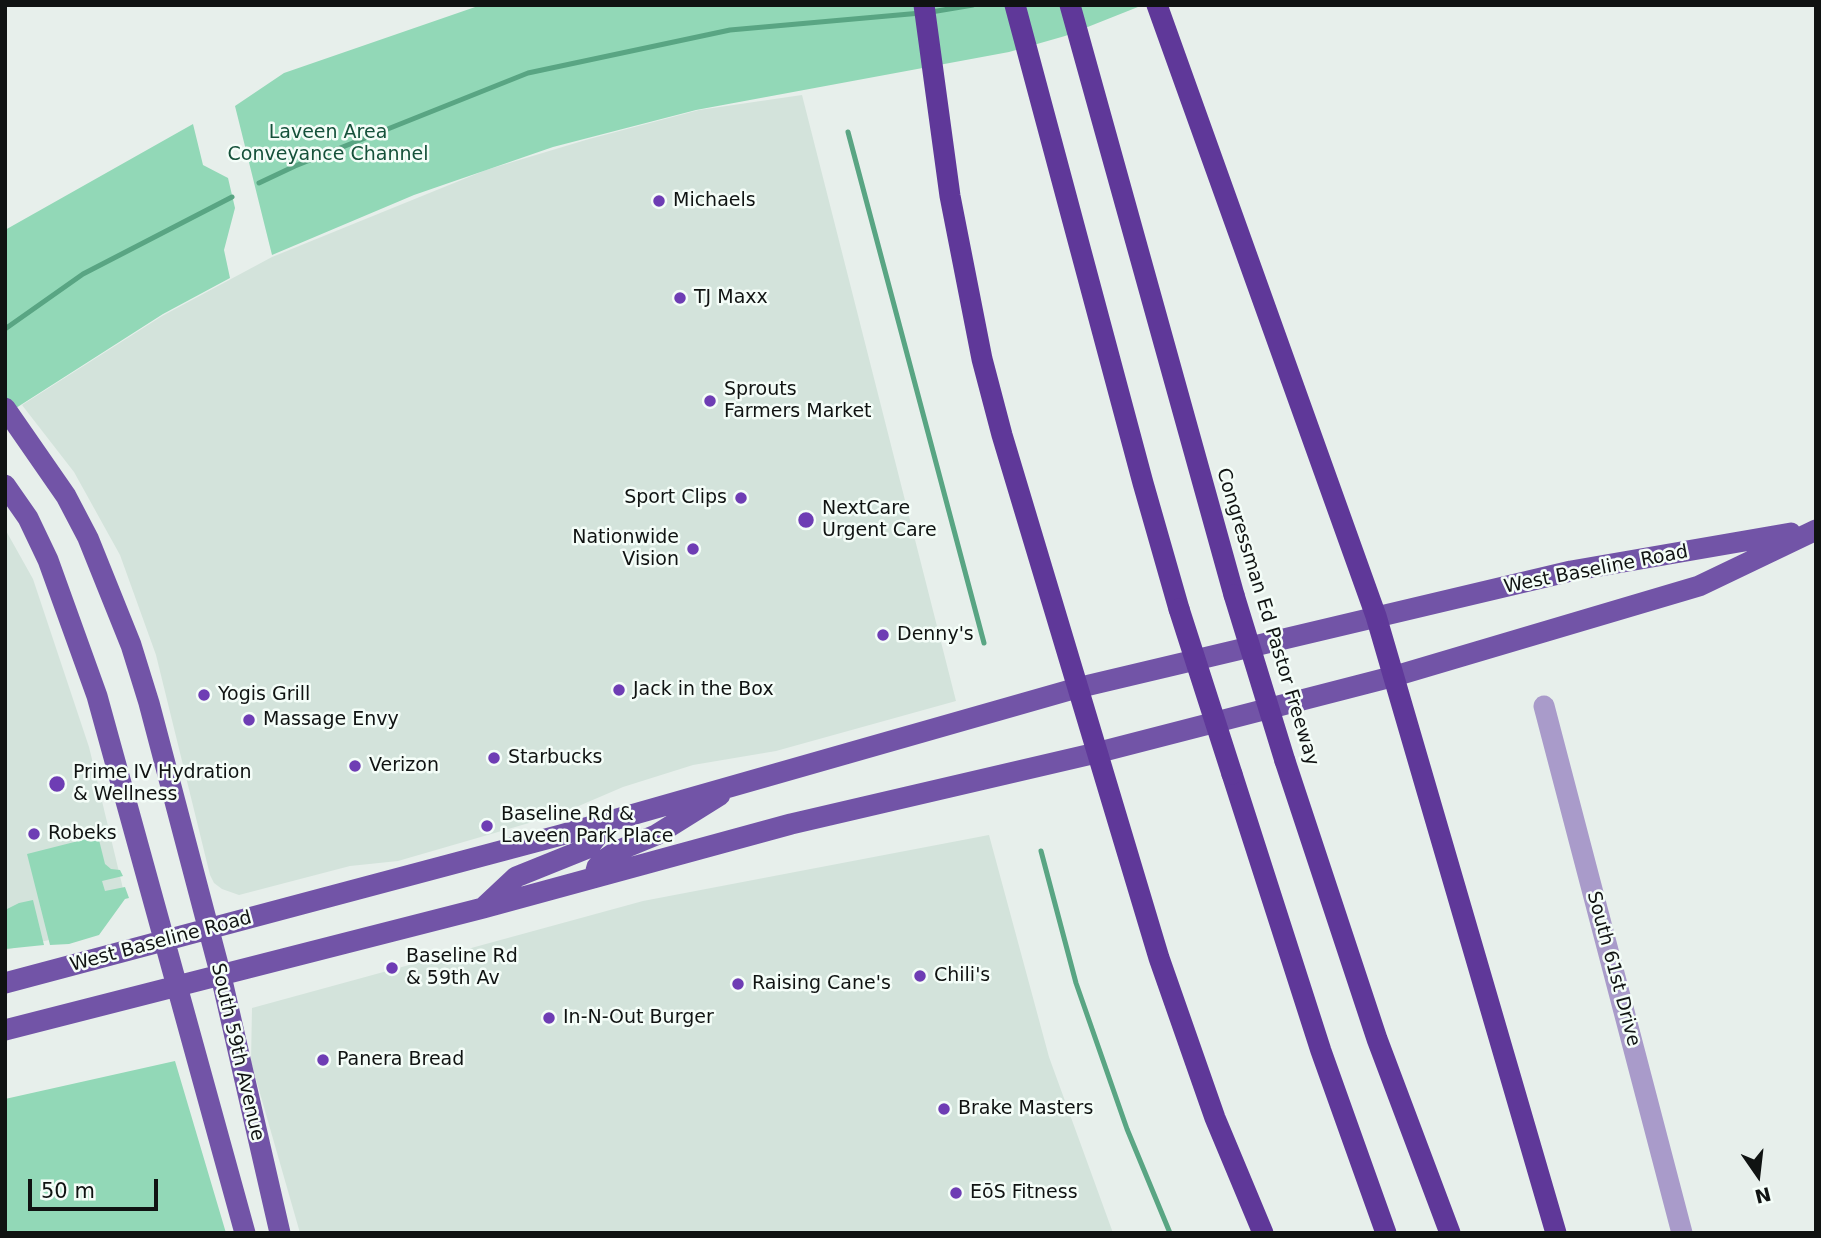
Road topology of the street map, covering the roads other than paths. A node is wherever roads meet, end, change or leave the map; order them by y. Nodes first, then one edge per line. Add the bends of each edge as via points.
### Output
1 (924, 5) edge
2 (1016, 5) edge
3 (1157, 5) edge
4 (1073, 14) edge
5 (5, 408) edge
6 (5, 485) edge
7 (1816, 529) edge
8 (1376, 616) junction
9 (1395, 676) junction
10 (1077, 688) junction
11 (1544, 706) dead end
12 (1096, 752) junction
13 (736, 784) junction
14 (608, 822) junction
15 (594, 878) junction
16 (483, 908) junction
17 (209, 930) junction
18 (165, 942) junction
19 (221, 976) junction
20 (5, 983) edge
21 (177, 988) junction
22 (5, 1030) edge
23 (245, 1233) edge
24 (280, 1233) edge
25 (1263, 1233) edge
26 (1386, 1233) edge
27 (1450, 1233) edge
28 (1556, 1233) edge
29 (1682, 1233) edge

1 - 10 highway via 950,196 982,359
2 - 26 highway, bridge via 1179,610 1321,1051
3 - 8 highway
4 - 27 highway, Congressman Ed Pastor Freeway, bridge via 1234,595 1285,761 1377,1039
5 - 17 main road, South 59th Avenue via 66,496 128,636
6 - 18 main road via 28,518 48,560 97,696
7 - 8 main road, West Baseline Road via 1571,571
7 - 9 main road, West Baseline Road via 1699,586
8 - 9 highway
8 - 10 main road, West Baseline Road
9 - 12 main road, West Baseline Road
9 - 28 highway
10 - 12 highway
10 - 13 main road, West Baseline Road
11 - 29 street, South 61st Drive
12 - 15 main road, West Baseline Road via 791,824
12 - 25 highway via 1189,1049
13 - 14 main road, West Baseline Road
13 - 15 main road via 656,835 617,850 597,867
14 - 16 main road via 588,848 516,877
14 - 17 main road, West Baseline Road
15 - 16 main road, West Baseline Road
16 - 19 main road, West Baseline Road
17 - 18 main road, West Baseline Road
17 - 19 main road, South 59th Avenue
18 - 20 main road, West Baseline Road
18 - 21 main road
19 - 21 main road
19 - 24 main road, South 59th Avenue
21 - 22 main road
21 - 23 main road

